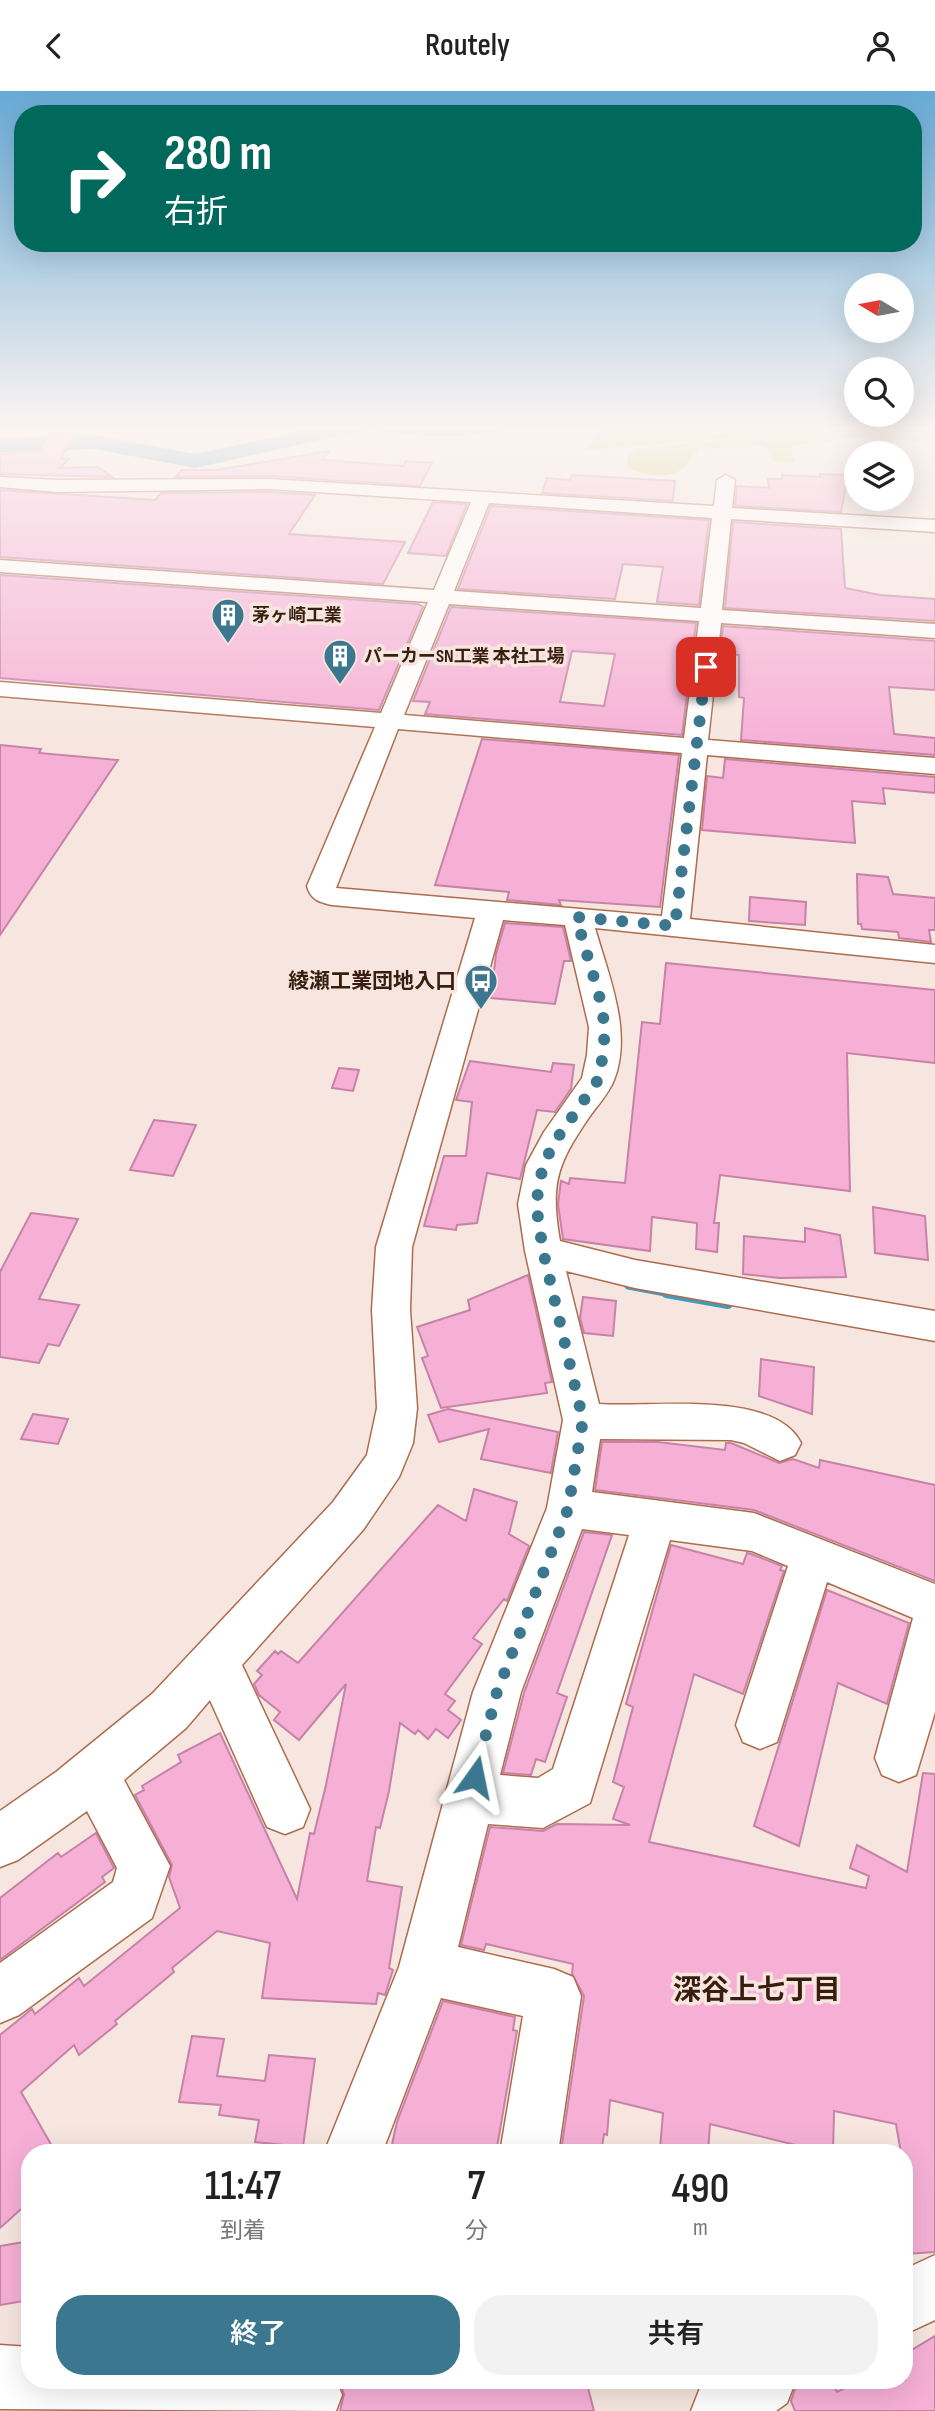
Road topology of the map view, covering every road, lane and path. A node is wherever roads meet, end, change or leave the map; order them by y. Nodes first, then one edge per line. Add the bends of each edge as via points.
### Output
1 (468, 533) edge
2 (719, 533) edge
3 (0, 566) edge
4 (441, 599) junction
5 (712, 615) junction
6 (935, 631) edge
7 (0, 689) edge
8 (390, 720) junction
9 (698, 745) junction
10 (935, 766) edge
11 (492, 910) junction
12 (576, 917) junction
13 (675, 926) junction
14 (935, 954) edge
15 (543, 1251) junction
16 (935, 1327) edge
17 (583, 1420) junction
18 (780, 1443) dead end
19 (568, 1509) junction
20 (655, 1520) junction
21 (813, 1556) junction
22 (935, 1605) edge
23 (935, 1620) edge
24 (216, 1660) junction
25 (761, 1725) dead end
26 (899, 1758) dead end
27 (94, 1774) junction
28 (470, 1798) junction
29 (285, 1809) dead end
30 (0, 1842) edge
31 (426, 1967) junction
32 (0, 1996) edge
33 (357, 2144) edge
34 (530, 2144) edge
35 (935, 2287) edge
36 (913, 2299) edge
37 (0, 2377) edge
38 (21, 2378) edge
39 (206, 2389) edge
40 (310, 2395) edge

1 - 4 street
2 - 5 street
3 - 4 street
4 - 5 street
4 - 8 street
5 - 6 street
5 - 9 street
7 - 8 street
8 - 9 street
8 - 11 street via 321,886 323,893
9 - 10 street
9 - 13 street
11 - 12 street
11 - 24 street via 394,1247 391,1310 397,1408 384,1464 348,1516
12 - 13 street
12 - 15 street via 601,1006 603,1055 598,1080 543,1165 536,1204
13 - 14 street
15 - 16 street via 635,1274
15 - 17 street
17 - 18 street via 731,1423 753,1427
17 - 19 street
19 - 20 street
19 - 28 street via 497,1692
20 - 21 street via 754,1532
20 - 28 street via 572,1786 543,1804
21 - 22 street
21 - 25 street
23 - 26 street
24 - 27 street via 169,1711
24 - 29 street
27 - 30 street
27 - 32 street via 144,1866 133,1899
28 - 31 street
31 - 33 street
31 - 34 street via 554,1996
35 - 36 street
37 - 38 street
39 - 40 street

